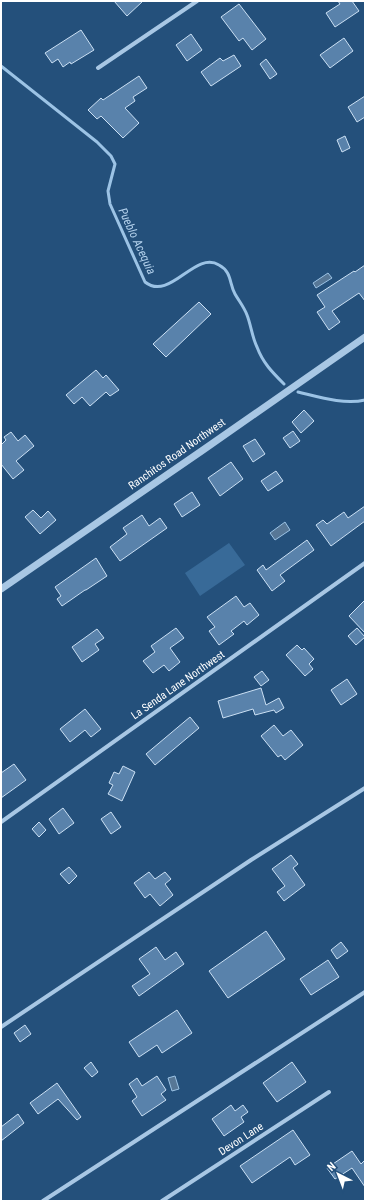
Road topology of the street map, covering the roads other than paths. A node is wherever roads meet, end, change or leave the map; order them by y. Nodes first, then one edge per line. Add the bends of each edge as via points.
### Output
1 (197, 1) edge
2 (98, 68) dead end
3 (365, 337) edge
4 (365, 563) edge
5 (1, 589) edge
6 (365, 788) edge
7 (1, 822) edge
8 (365, 992) edge
9 (1, 1027) edge
10 (329, 1092) dead end
11 (42, 1201) edge
12 (162, 1201) edge

1 - 2 street
3 - 5 street, Ranchitos Road Northwest
4 - 7 street, La Senda Lane Northwest
6 - 9 street
8 - 11 street
10 - 12 street, Devon Lane

